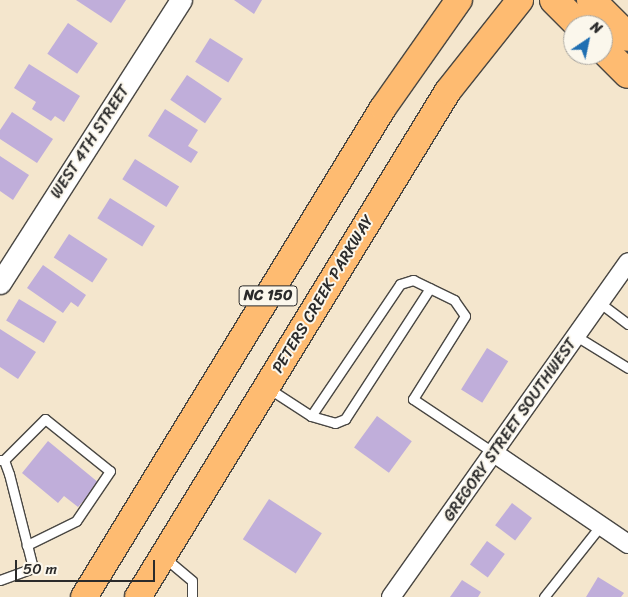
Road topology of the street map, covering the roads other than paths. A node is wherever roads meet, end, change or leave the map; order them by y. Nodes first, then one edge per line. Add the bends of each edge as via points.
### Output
1 (181, 0) edge
2 (460, 0) edge
3 (520, 0) edge
4 (554, 0) edge
5 (591, 0) edge
6 (569, 15) edge
7 (628, 37) edge
8 (613, 59) edge
9 (628, 74) edge
10 (628, 262) edge
11 (0, 283) edge
12 (430, 288) junction
13 (600, 303) junction
14 (628, 324) edge
15 (576, 336) junction
16 (628, 368) edge
17 (266, 387) junction
18 (311, 416) junction
19 (494, 453) junction
20 (2, 460) edge
21 (600, 526) junction
22 (628, 544) edge
23 (27, 545) junction
24 (163, 556) junction
25 (0, 580) edge
26 (84, 597) edge
27 (138, 597) edge
28 (192, 597) edge
29 (391, 597) edge
30 (544, 597) edge

1 - 11 street, WEST 4TH STREET
2 - 26 main road, NC 150 via 383,108
3 - 17 main road, PETERS CREEK PARKWAY / NC 150 via 448,91
4 - 6 highway
5 - 7 highway
8 - 9 highway
10 - 13 street, GREGORY STREET SOUTHWEST
12 - 18 lane via 414,280 400,284
12 - 18 lane via 345,419 335,423
12 - 19 lane via 454,300 464,316 413,398
13 - 14 lane
13 - 15 street, GREGORY STREET SOUTHWEST
15 - 16 lane
15 - 19 street, GREGORY STREET SOUTHWEST
17 - 18 lane
17 - 24 main road, PETERS CREEK PARKWAY / NC 150
19 - 21 street
19 - 29 street, GREGORY STREET SOUTHWEST
20 - 23 lane
20 - 23 lane via 45,419 110,471 76,521
21 - 22 street
21 - 30 lane
23 - 25 lane via 33,568
24 - 27 main road, PETERS CREEK PARKWAY / NC 150
24 - 28 lane via 192,581

